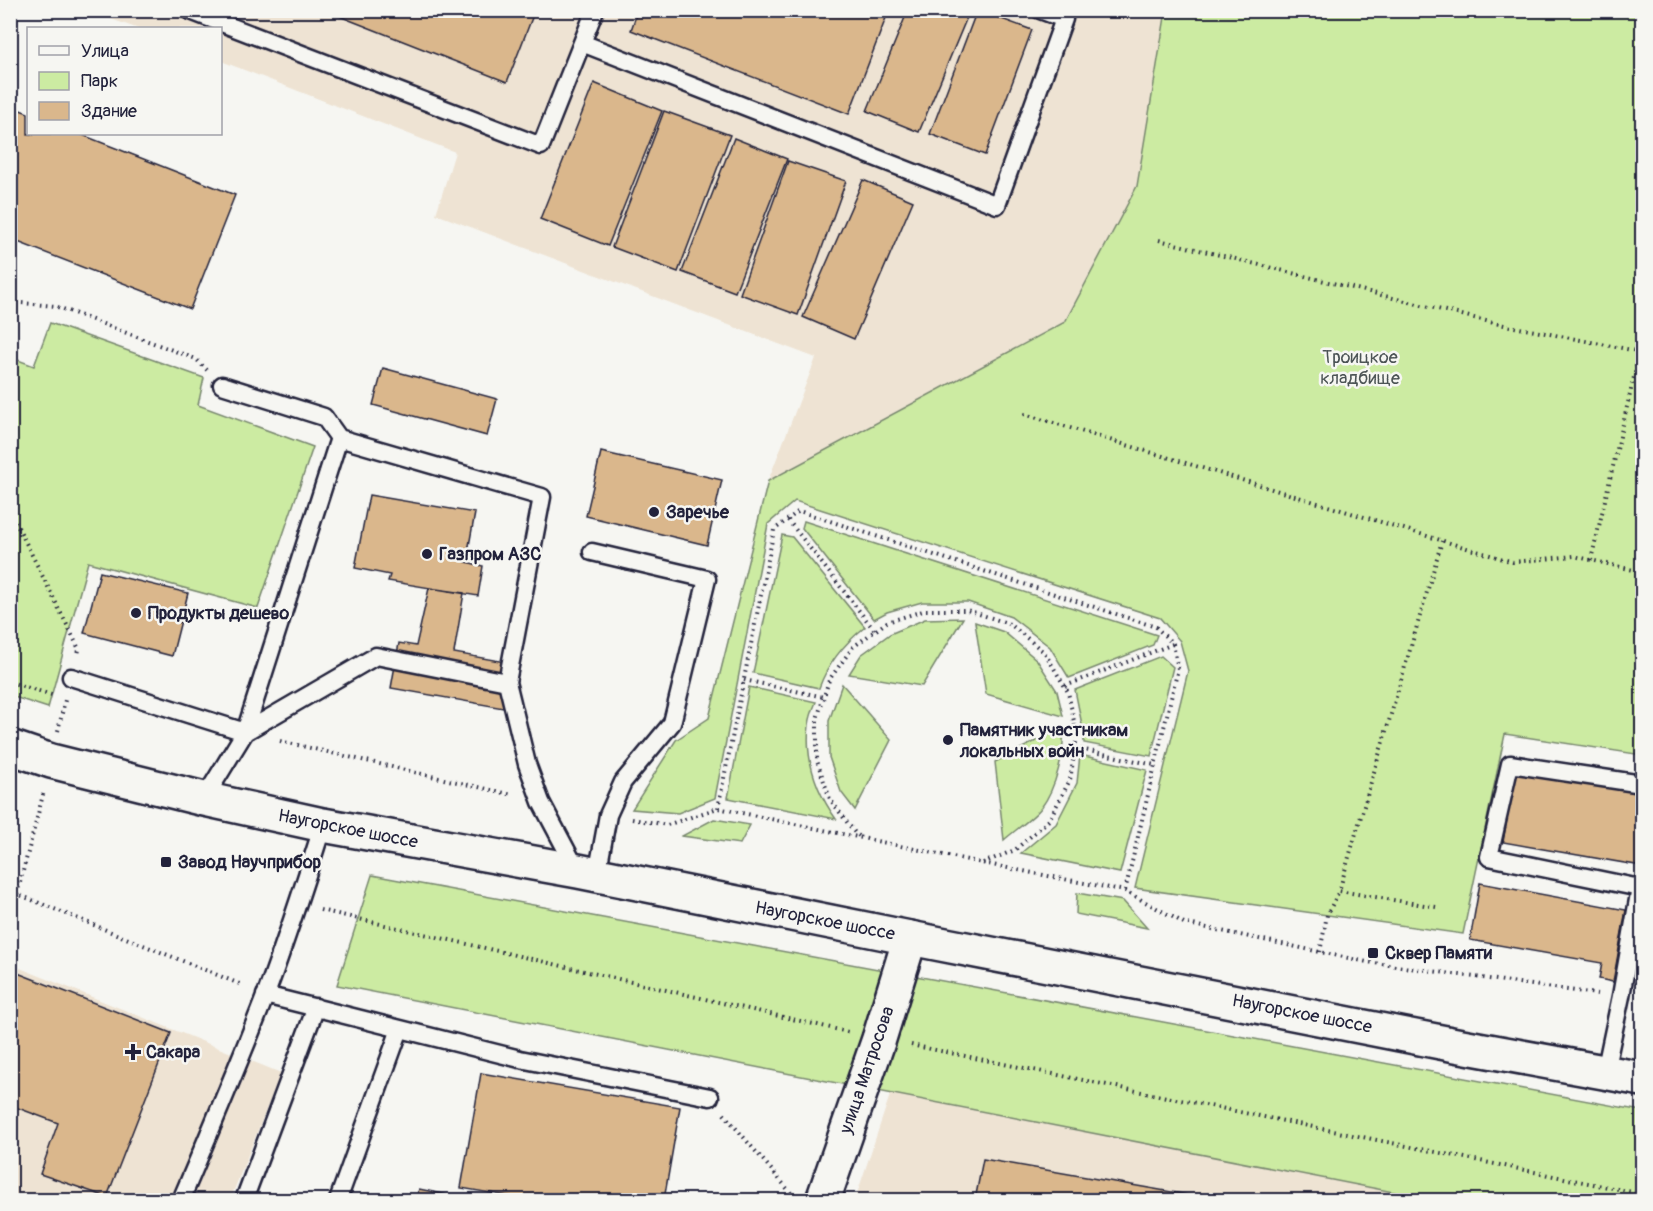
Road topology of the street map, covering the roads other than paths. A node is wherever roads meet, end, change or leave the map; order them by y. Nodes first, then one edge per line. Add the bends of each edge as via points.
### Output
1 (188, 10) edge
2 (595, 10) edge
3 (1040, 10) edge
4 (582, 43) junction
5 (222, 385) road end
6 (339, 438) junction
7 (592, 552) dead end
8 (71, 677) road end
9 (507, 682) junction
10 (245, 732) junction
11 (10, 747) edge
12 (1642, 784) edge
13 (204, 799) junction
14 (323, 825) junction
15 (587, 873) junction
16 (1641, 888) edge
17 (910, 938) junction
18 (265, 995) junction
19 (316, 1008) junction
20 (400, 1029) junction
21 (1605, 1072) junction
22 (1642, 1079) edge
23 (710, 1097) road end
24 (181, 1200) edge
25 (244, 1200) edge
26 (338, 1200) edge
27 (823, 1200) edge

1 - 4 lane via 541,146
2 - 4 lane
3 - 4 lane via 1064,19 998,206
5 - 6 lane via 324,417
6 - 9 lane via 542,497
6 - 10 lane
7 - 15 lane via 707,579 672,723 623,782
8 - 10 lane
9 - 10 lane via 376,656
9 - 15 lane via 527,764 542,802
10 - 13 lane
11 - 13 main road, Наугорское шоссе
12 - 16 lane via 1510,764 1489,857
13 - 14 main road, Наугорское шоссе
14 - 15 main road, Наугорское шоссе
14 - 18 lane
15 - 17 main road, Наугорское шоссе
16 - 21 lane
17 - 21 main road, Наугорское шоссе
17 - 27 main road, улица Матросова
18 - 19 lane
18 - 24 lane
19 - 20 lane
19 - 25 lane
20 - 23 lane via 520,1059
20 - 26 lane
21 - 22 main road, Наугорское шоссе

